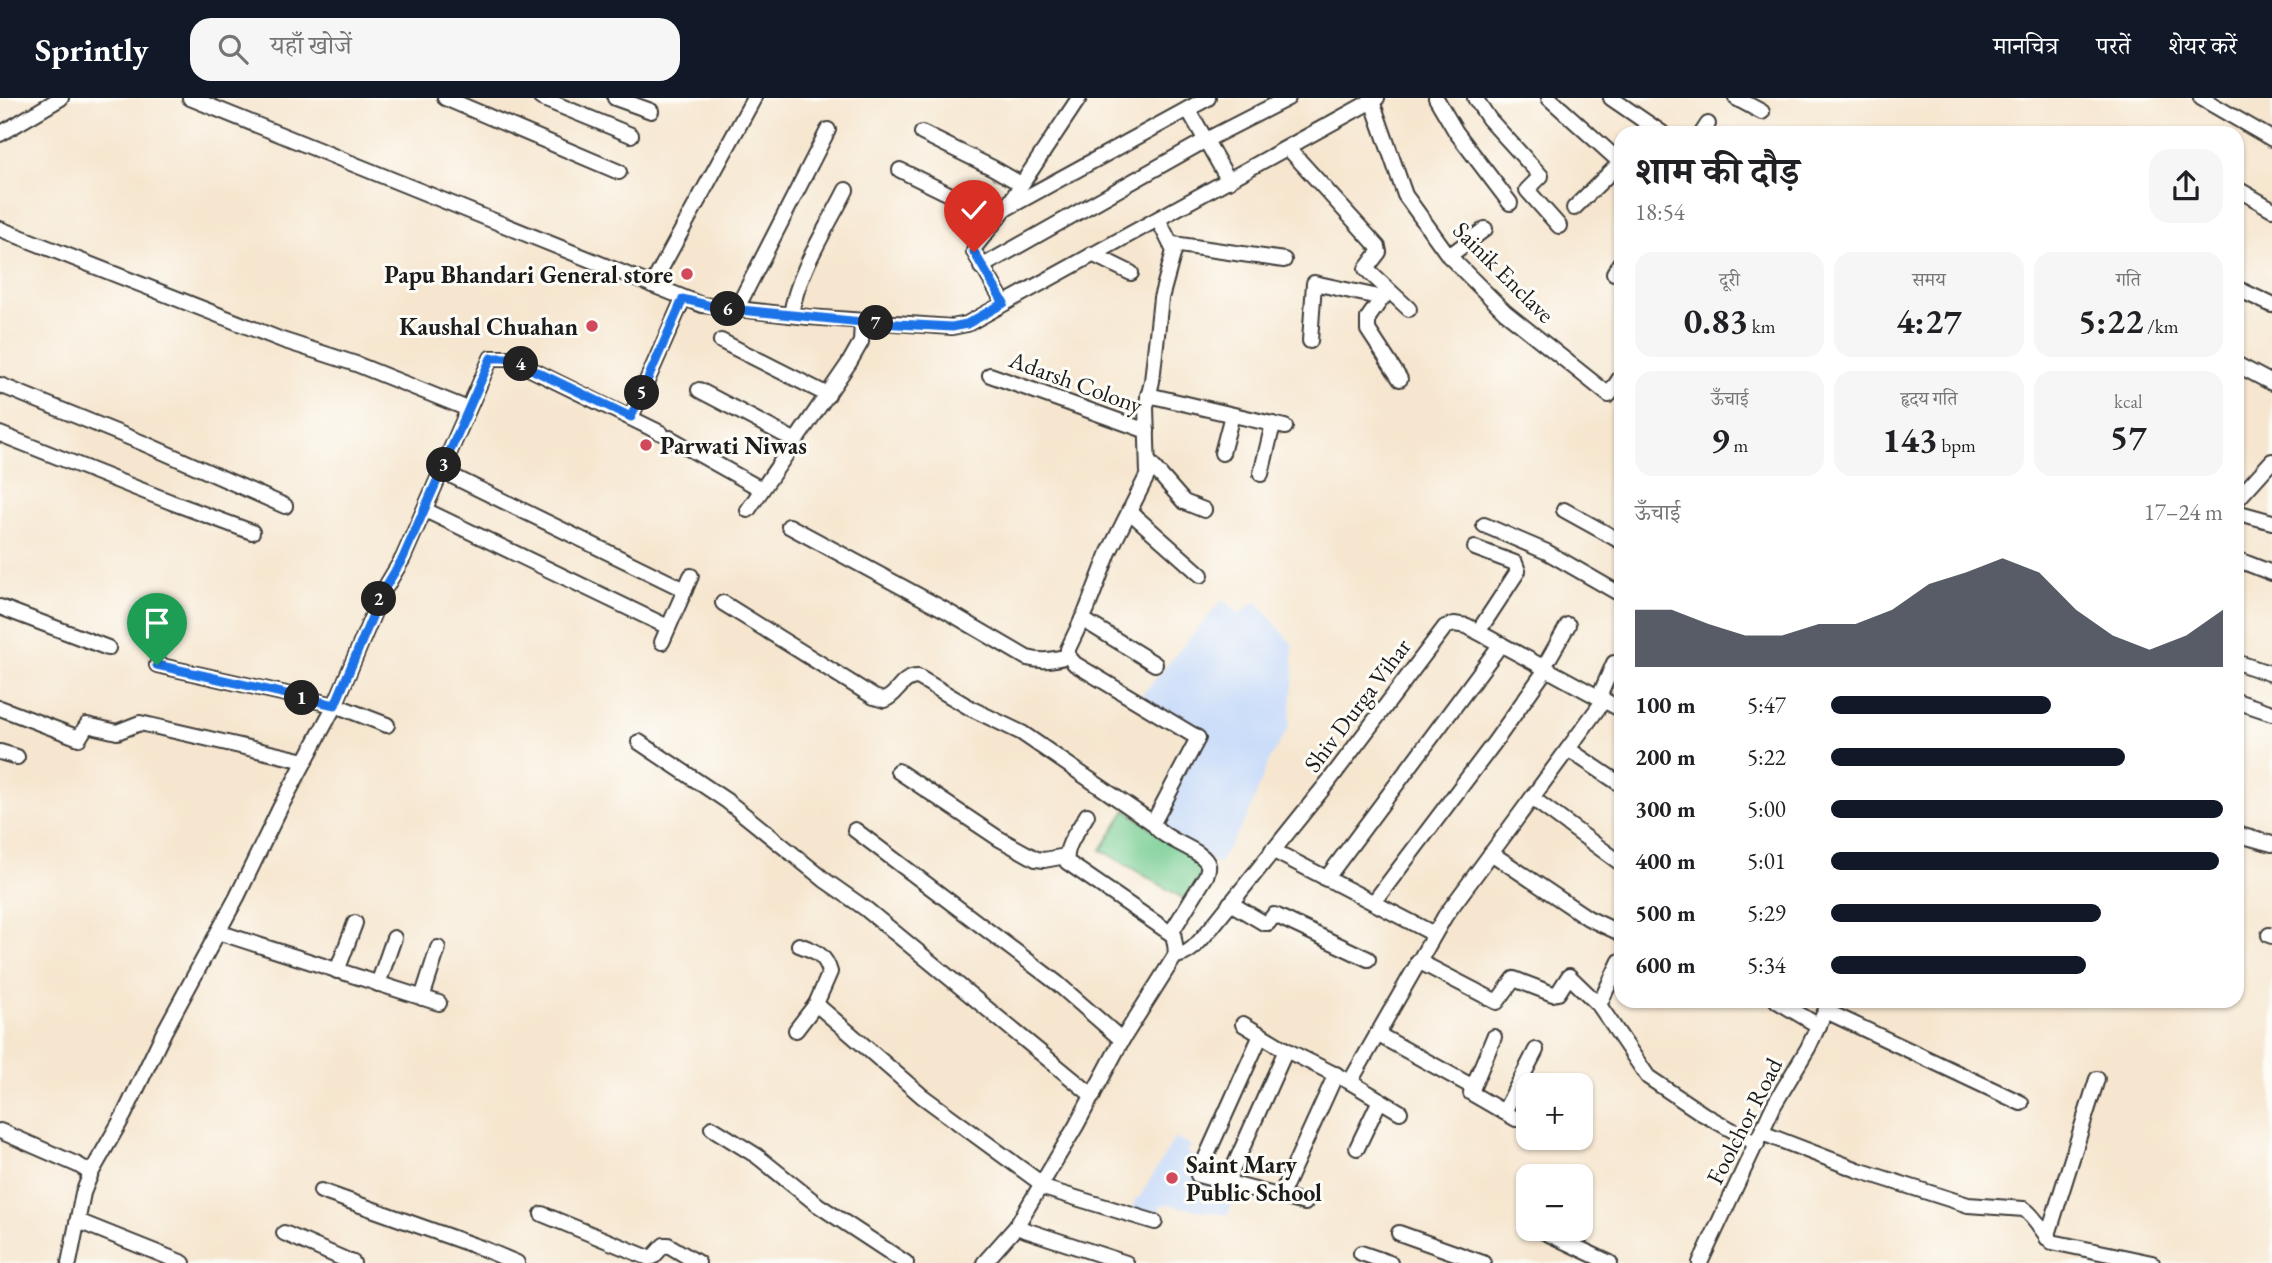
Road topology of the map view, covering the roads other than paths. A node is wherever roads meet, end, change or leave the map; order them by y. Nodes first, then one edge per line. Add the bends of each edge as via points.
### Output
1 (61, 98) edge
2 (190, 98) edge
3 (445, 98) edge
4 (541, 98) edge
5 (615, 98) edge
6 (754, 98) edge
7 (1079, 98) edge
8 (1208, 98) edge
9 (1288, 98) edge
10 (1436, 98) edge
11 (1475, 98) edge
12 (1549, 98) edge
13 (1611, 98) edge
14 (1736, 98) edge
15 (2201, 98) edge
16 (1375, 99) edge
17 (1188, 109) junction
18 (651, 111) dead end
19 (1762, 112) dead end
20 (1652, 126) edge
21 (828, 130) dead end
22 (922, 133) dead end
23 (0, 134) edge
24 (631, 135) dead end
25 (2272, 139) edge
26 (1206, 140) junction
27 (1288, 148) junction
28 (1614, 157) edge
29 (1614, 168) edge
30 (900, 170) dead end
31 (619, 172) dead end
32 (1229, 181) junction
33 (1021, 184) junction
34 (846, 190) dead end
35 (2244, 193) edge
36 (1510, 203) dead end
37 (1574, 208) dead end
38 (2272, 209) edge
39 (1002, 214) junction
40 (1158, 219) junction
41 (1559, 226) dead end
42 (0, 229) edge
43 (1485, 229) dead end
44 (1172, 244) junction
45 (1092, 254) junction
46 (1449, 256) junction
47 (1284, 260) dead end
48 (981, 267) junction
49 (1130, 273) dead end
50 (652, 285) junction
51 (2244, 292) edge
52 (1385, 294) junction
53 (683, 299) junction
54 (1004, 303) junction
55 (2272, 305) edge
56 (1409, 309) dead end
57 (736, 310) junction
58 (791, 315) junction
59 (862, 327) junction
60 (721, 341) dead end
61 (1310, 341) dead end
62 (2244, 368) edge
63 (990, 375) dead end
64 (1400, 379) dead end
65 (2272, 383) edge
66 (0, 385) edge
67 (1614, 387) edge
68 (699, 390) dead end
69 (828, 395) junction
70 (1148, 395) junction
71 (468, 409) junction
72 (1232, 415) junction
73 (631, 417) junction
74 (1147, 431) junction
75 (0, 434) edge
76 (794, 440) junction
77 (1222, 453) dead end
78 (2272, 461) edge
79 (1150, 462) junction
80 (442, 471) junction
81 (1261, 474) dead end
82 (761, 489) junction
83 (2244, 491) edge
84 (285, 506) dead end
85 (425, 510) junction
86 (748, 510) dead end
87 (1204, 510) dead end
88 (1564, 510) dead end
89 (1129, 511) junction
90 (2244, 514) edge
91 (2272, 522) edge
92 (1484, 525) dead end
93 (789, 526) dead end
94 (252, 531) dead end
95 (1614, 538) edge
96 (1475, 548) dead end
97 (2244, 562) edge
98 (2272, 573) edge
99 (1200, 575) dead end
100 (691, 576) dead end
101 (685, 590) junction
102 (1614, 591) edge
103 (723, 603) dead end
104 (0, 607) edge
105 (1082, 619) junction
106 (1568, 625) dead end
107 (668, 627) junction
108 (1478, 632) junction
109 (662, 642) dead end
110 (1501, 644) junction
111 (108, 648) dead end
112 (1068, 656) junction
113 (1614, 663) dead end
114 (1155, 664) dead end
115 (157, 665) dead end
116 (2244, 665) edge
117 (1546, 667) junction
118 (2272, 674) edge
119 (1602, 698) junction
120 (2244, 704) edge
121 (335, 705) junction
122 (1614, 705) edge
123 (0, 708) edge
124 (2272, 713) edge
125 (387, 725) dead end
126 (639, 742) dead end
127 (1568, 749) junction
128 (0, 752) edge
129 (17, 757) dead end
130 (305, 761) junction
131 (898, 771) dead end
132 (1614, 780) edge
133 (1532, 797) junction
134 (1087, 815) dead end
135 (1153, 823) junction
136 (856, 830) dead end
137 (2244, 836) edge
138 (2272, 844) edge
139 (1272, 850) junction
140 (1491, 853) junction
141 (1066, 856) junction
142 (1614, 858) edge
143 (1326, 879) junction
144 (1374, 902) junction
145 (1230, 903) junction
146 (355, 923) dead end
147 (1614, 930) edge
148 (218, 932) junction
149 (1434, 934) junction
150 (1173, 935) junction
151 (394, 938) dead end
152 (799, 945) dead end
153 (438, 948) dead end
154 (1175, 956) junction
155 (1368, 959) dead end
156 (1418, 961) junction
157 (337, 971) junction
158 (1614, 974) edge
159 (378, 984) junction
160 (422, 998) junction
161 (439, 1003) dead end
162 (816, 1004) junction
163 (1599, 1005) junction
164 (1789, 1008) edge
165 (1827, 1008) edge
166 (1832, 1008) edge
167 (1243, 1024) dead end
168 (1819, 1026) junction
169 (796, 1030) dead end
170 (1377, 1034) junction
171 (1261, 1035) junction
172 (1494, 1037) dead end
173 (1122, 1040) junction
174 (1286, 1050) junction
175 (1536, 1050) dead end
176 (1336, 1074) junction
177 (2097, 1079) dead end
178 (1350, 1082) junction
179 (1473, 1087) junction
180 (1093, 1096) junction
181 (1380, 1100) junction
182 (2021, 1103) dead end
183 (1401, 1112) dead end
184 (712, 1128) dead end
185 (0, 1131) edge
186 (1759, 1138) junction
187 (1357, 1148) dead end
188 (91, 1173) junction
189 (1227, 1182) junction
190 (1041, 1186) junction
191 (321, 1191) dead end
192 (1281, 1195) junction
193 (1305, 1203) dead end
194 (542, 1214) dead end
195 (78, 1221) junction
196 (1155, 1222) dead end
197 (1016, 1227) junction
198 (284, 1233) dead end
199 (1399, 1233) dead end
200 (2047, 1238) junction
201 (1563, 1241) edge
202 (1361, 1253) dead end
203 (69, 1263) edge
204 (183, 1263) edge
205 (353, 1263) edge
206 (517, 1263) edge
207 (698, 1263) edge
208 (906, 1263) edge
209 (984, 1263) edge
210 (1126, 1263) edge
211 (1390, 1263) edge
212 (1483, 1263) edge
213 (1610, 1263) edge
214 (1700, 1263) edge
215 (2152, 1263) edge

1 - 23 street
2 - 50 street
3 - 31 street
4 - 24 street
5 - 18 street
6 - 50 street
7 - 33 street
8 - 17 street
9 - 26 street
10 - 36 street
11 - 41 street via 1541,176 1527,190
12 - 28 street
13 - 20 street
14 - 19 street
15 - 25 street
16 - 27 street
16 - 46 street, Sainik Enclave via 1405,194
17 - 26 street
17 - 39 street
21 - 57 street
22 - 33 street
26 - 32 street
26 - 48 street
27 - 32 street
27 - 52 street via 1378,247 1366,269
29 - 37 street
30 - 39 street
32 - 40 street
33 - 39 street
34 - 58 street via 800,285
35 - 38 street
39 - 48 street via 975,247
40 - 44 street
40 - 45 street
42 - 71 street
43 - 46 street
44 - 47 street
44 - 70 street via 1174,258 1161,298
45 - 49 street
45 - 54 street
46 - 67 street, Sainik Enclave via 1505,312 1609,395
48 - 54 street
50 - 53 street
51 - 55 street
52 - 56 street
52 - 61 street via 1314,283
52 - 64 street via 1368,318 1368,330
53 - 57 street
53 - 73 street
54 - 59 street via 967,324 952,327
57 - 58 street
58 - 59 street
59 - 69 street via 861,342
60 - 69 street
62 - 65 street
63 - 74 street, Adarsh Colony
66 - 84 street
68 - 76 street
69 - 76 street
70 - 72 street
70 - 74 street
71 - 73 street via 491,358 500,356
71 - 80 street
72 - 77 street
72 - 81 street via 1279,425
73 - 82 street
74 - 79 street
75 - 94 street
76 - 82 street
78 - 83 street
79 - 87 street via 1184,502
79 - 89 street via 1149,474
80 - 85 street
80 - 101 street
82 - 86 street
85 - 107 street
85 - 121 street via 382,593
88 - 95 street
89 - 99 street
89 - 105 street
90 - 91 street
92 - 102 street via 1547,552
93 - 112 street via 1027,658 1051,661
96 - 108 street via 1515,563 1518,571
97 - 98 street
100 - 101 street
101 - 107 street
103 - 135 street via 884,701 903,681 918,677 1022,733
104 - 111 street
105 - 112 street
105 - 114 street
106 - 117 street
107 - 109 street
108 - 110 street, Shiv Durga Vihar
108 - 139 street, Shiv Durga Vihar via 1454,624 1445,627
110 - 117 street, Shiv Durga Vihar
110 - 143 street
112 - 135 street via 1198,738
113 - 119 street
115 - 121 street
116 - 118 street
117 - 119 street, Shiv Durga Vihar
117 - 144 street
119 - 122 street, Shiv Durga Vihar
119 - 127 street
120 - 124 street
121 - 125 street
121 - 130 street
123 - 130 street via 79,738 87,725 117,732 140,723
126 - 180 street via 727,801 866,909
127 - 132 street
127 - 133 street
128 - 129 street
130 - 148 street
131 - 141 street via 1036,859
133 - 140 street
133 - 142 street
134 - 141 street
135 - 150 street via 1208,863 1206,876
136 - 173 street via 1057,983
137 - 138 street
139 - 143 street
139 - 145 street, Shiv Durga Vihar
140 - 147 street
140 - 149 street
141 - 150 street via 1076,869
143 - 144 street
144 - 149 street
145 - 154 street, Shiv Durga Vihar via 1190,950
145 - 155 street via 1264,923 1277,916
146 - 157 street
148 - 157 street
148 - 188 street
149 - 156 street
150 - 154 street
151 - 159 street
152 - 162 street via 820,953 830,972
153 - 160 street
154 - 173 street
156 - 163 street via 1497,1002 1514,979 1553,994 1569,976
156 - 170 street
157 - 159 street
158 - 163 street
159 - 160 street
160 - 161 street
162 - 169 street
162 - 190 street via 922,1096
163 - 186 street via 1648,1077 1703,1114
164 - 168 street
165 - 168 street, Foolchor Road
166 - 182 street
167 - 171 street
168 - 186 street, Foolchor Road
170 - 178 street
170 - 179 street
171 - 174 street
171 - 189 street via 1198,1175
172 - 179 street
173 - 180 street
174 - 176 street
174 - 189 street
175 - 179 street via 1510,1116 1471,1093
176 - 178 street
176 - 192 street
177 - 200 street
178 - 181 street
180 - 190 street
181 - 183 street
181 - 187 street
184 - 208 street
185 - 188 street
186 - 200 street via 1968,1205 2018,1207 2029,1212
186 - 214 street, Foolchor Road
188 - 195 street
189 - 192 street
190 - 196 street
190 - 197 street
191 - 206 street
192 - 193 street
194 - 207 street via 649,1258 668,1245
195 - 203 street
195 - 204 street
197 - 209 street
197 - 210 street
198 - 205 street
199 - 212 street
200 - 215 street
201 - 213 street
202 - 211 street

